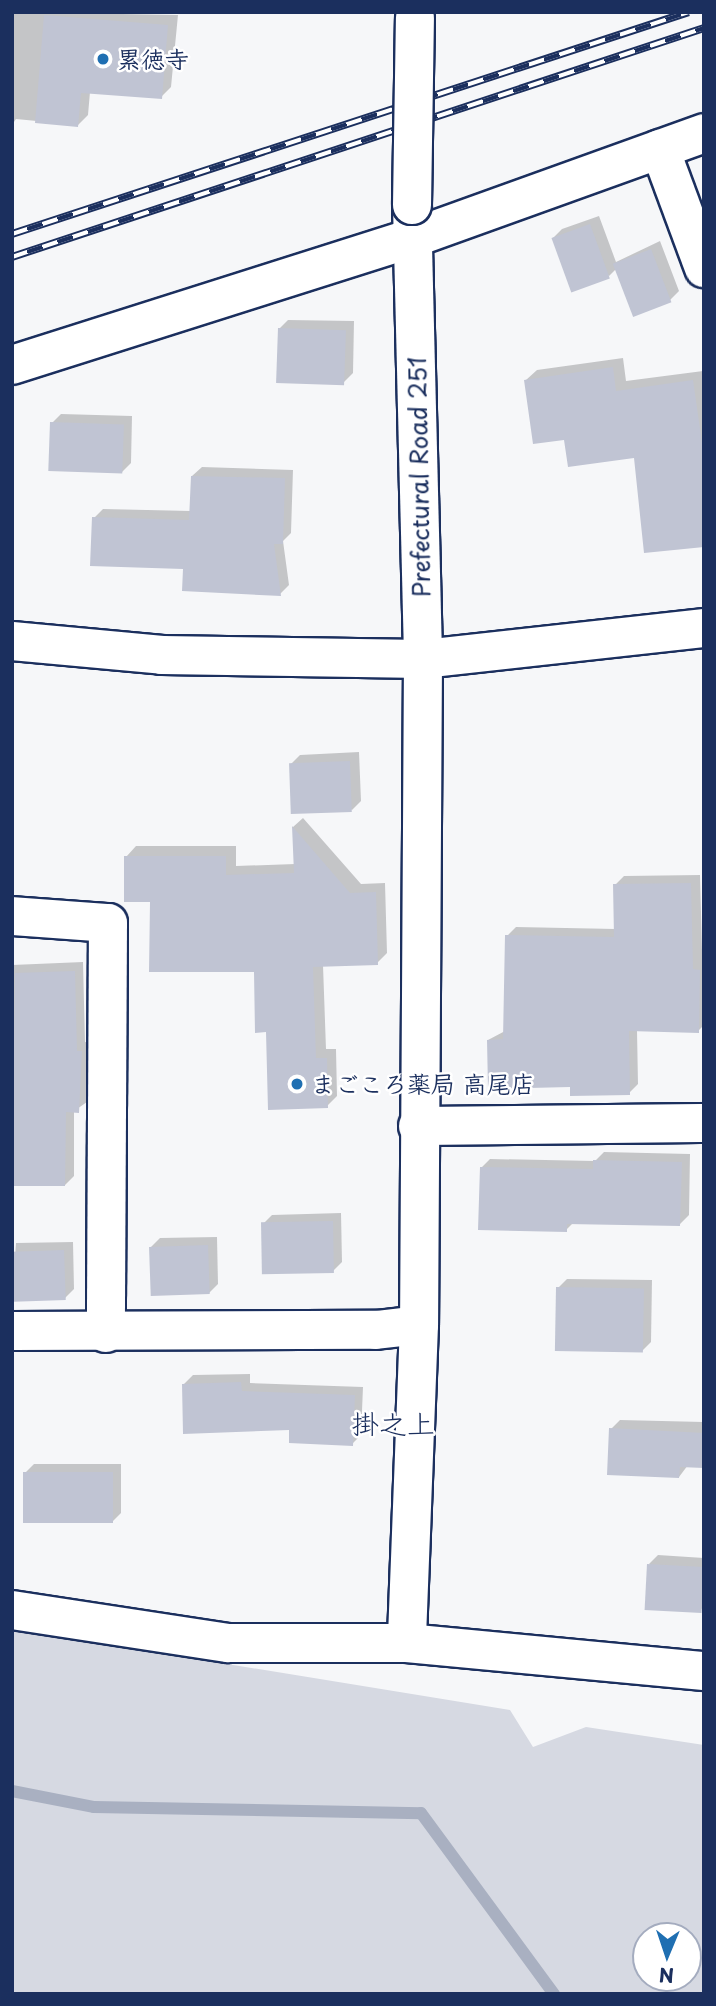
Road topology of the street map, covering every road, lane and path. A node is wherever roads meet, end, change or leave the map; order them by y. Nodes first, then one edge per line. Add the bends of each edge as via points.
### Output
1 (414, 15) edge
2 (704, 133) edge
3 (660, 149) junction
4 (412, 222) junction
5 (704, 268) edge
6 (12, 365) edge
7 (704, 628) edge
8 (12, 641) edge
9 (423, 659) junction
10 (12, 916) edge
11 (704, 1123) edge
12 (418, 1126) junction
13 (419, 1325) junction
14 (12, 1331) edge
15 (106, 1333) junction
16 (12, 1611) edge
17 (407, 1643) junction
18 (704, 1671) edge

1 - 4 street, Prefectural Road 251, bridge
2 - 3 street
3 - 4 street
3 - 5 street
4 - 6 street
4 - 9 street, Prefectural Road 251
7 - 9 street
8 - 9 street via 162,654
9 - 12 street, Prefectural Road 251
10 - 15 street via 108,923
11 - 12 street
12 - 13 street, Prefectural Road 251
13 - 15 street via 376,1330
13 - 17 street, Prefectural Road 251
14 - 15 street
16 - 17 street via 228,1643
17 - 18 street

